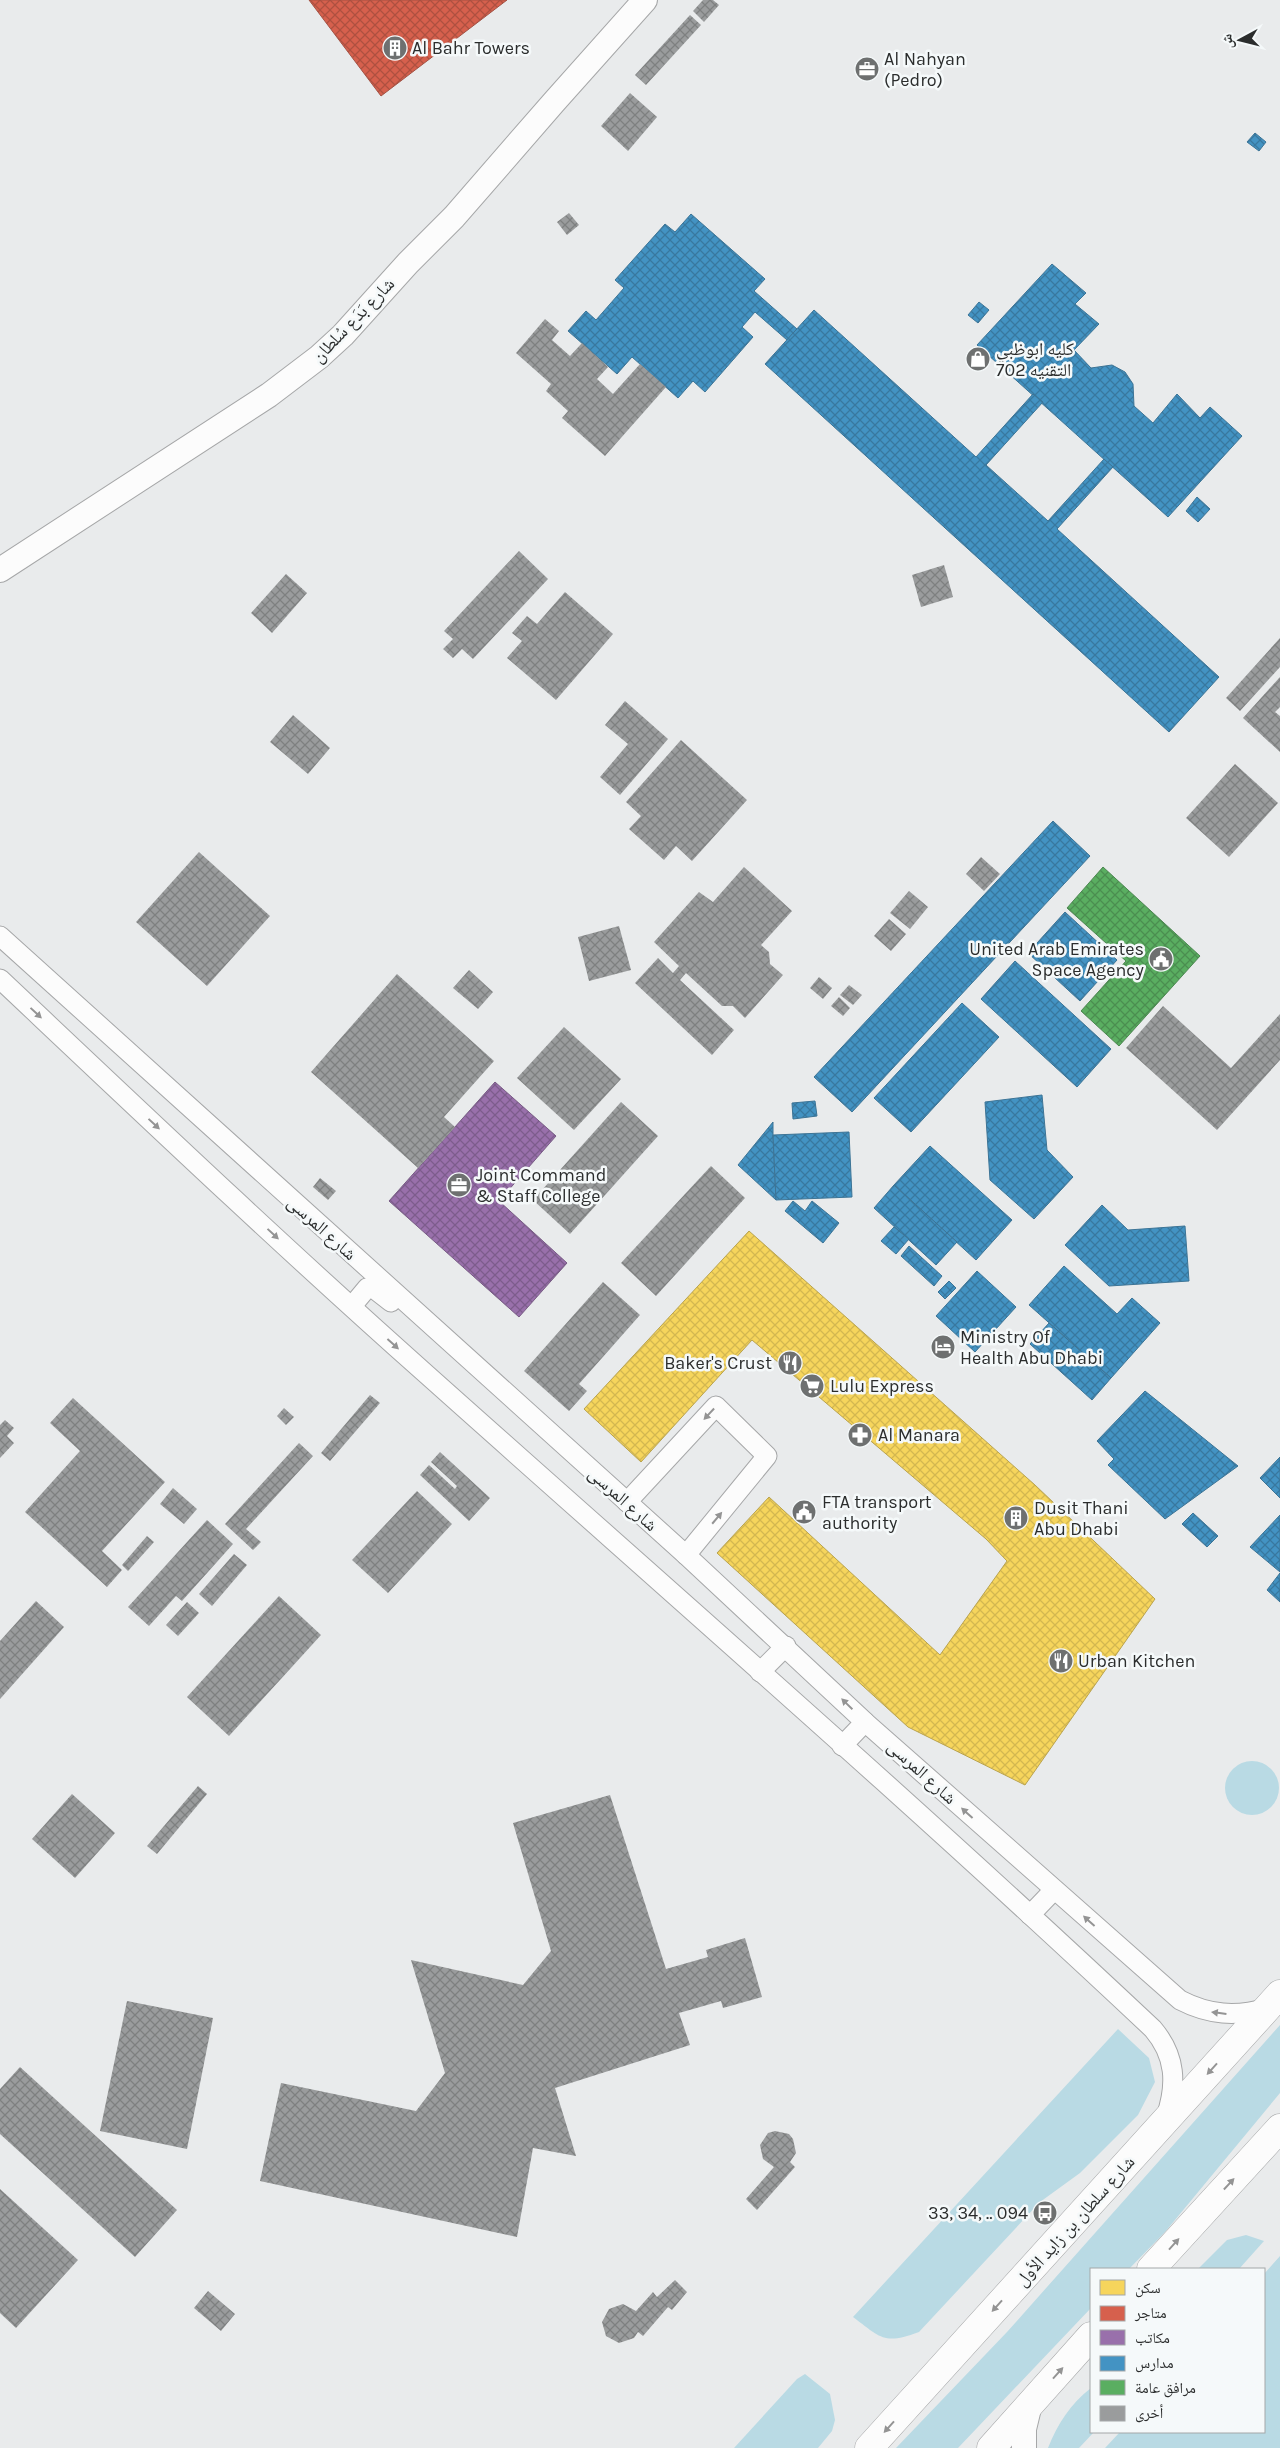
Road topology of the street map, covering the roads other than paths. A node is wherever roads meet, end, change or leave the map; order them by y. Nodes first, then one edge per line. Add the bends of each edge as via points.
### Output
1 (645, 0) edge
2 (0, 570) edge
3 (0, 936) edge
4 (0, 979) edge
5 (352, 1306) junction
6 (448, 1340) junction
7 (627, 1502) junction
8 (686, 1555) junction
9 (786, 1646) junction
10 (760, 1672) junction
11 (865, 1722) junction
12 (842, 1746) junction
13 (1054, 1890) junction
14 (1030, 1915) junction
15 (1274, 2001) edge
16 (1164, 2123) junction
17 (1280, 2128) edge
18 (1152, 2268) edge
19 (1090, 2337) edge
20 (1030, 2404) junction
21 (869, 2448) edge
22 (991, 2448) edge
23 (1024, 2448) edge

1 - 2 street, شارع بَدَع سُلطان via 454,217 343,336 269,395
3 - 6 street, شارع المرسى
4 -> 5 street, شارع المرسى
5 - 6 street via 364,1290 374,1288 432,1339
5 -> 10 street, شارع المرسى
6 - 7 street, شارع المرسى
7 - 8 street, شارع المرسى
8 -> 7 street via 768,1456 716,1406
8 - 9 street, شارع المرسى
9 - 10 street
11 -> 9 street, شارع المرسى
10 - 12 street, شارع المرسى
11 - 12 street
13 -> 11 street, شارع المرسى
12 - 14 street, شارع المرسى
13 - 14 street
15 -> 13 street, شارع المرسى via 1235,2014 1204,2010 1180,2000
14 - 16 street, شارع المرسى via 1161,2039 1173,2068 1174,2086
15 -> 16 main road, شارع سلطان بن زايد الأول
16 -> 21 main road, شارع سلطان بن زايد الأول
18 -> 17 main road
20 -> 19 main road
20 - 22 main road
20 - 23 street via 1024,2429

